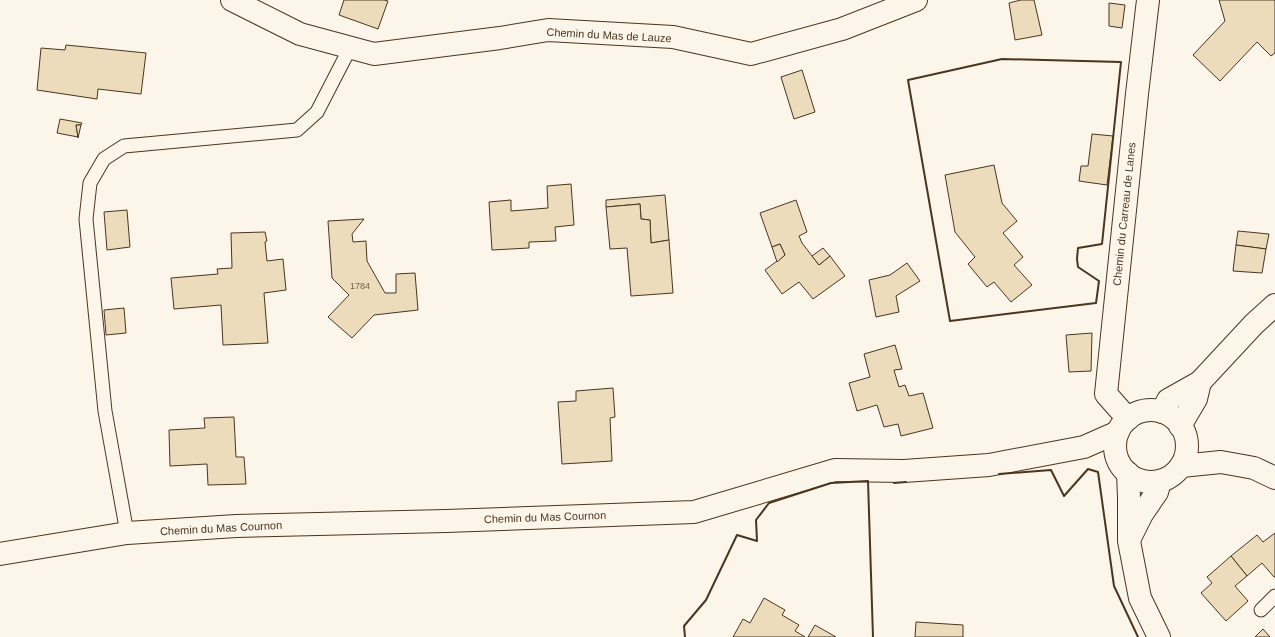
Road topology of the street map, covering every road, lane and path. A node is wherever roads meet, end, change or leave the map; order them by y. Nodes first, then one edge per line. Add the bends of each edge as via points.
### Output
1 (232, 0) edge
2 (916, 0) edge
3 (1148, 0) edge
4 (350, 48) junction
5 (1275, 306) edge
6 (1200, 382) junction
7 (1162, 412) junction
8 (1123, 425) junction
9 (1183, 430) junction
10 (1084, 447) junction
11 (1221, 462) junction
12 (1181, 466) junction
13 (1123, 468) junction
14 (1275, 478) edge
15 (1160, 481) junction
16 (127, 533) junction
17 (1128, 541) junction
18 (0, 554) edge
19 (1275, 596) edge
20 (1261, 610) dead end
21 (1158, 637) edge

1 - 4 street, Chemin du Mas de Lauze via 300,34
2 - 4 street, Chemin du Mas de Lauze via 842,29 752,54 673,37 548,30 374,54
3 - 8 street, Chemin du Carreau de Lanes via 1106,394
4 - 16 lane via 317,112 297,130 124,146 104,159 90,183 86,219 105,411
5 - 6 street via 1254,324
6 - 7 street via 1168,400
6 - 9 street
7 - 8 street via 1138,413
7 - 9 street
8 - 10 street, Chemin du Mas Cournon
8 - 13 street via 1116,442 1116,452
9 - 11 street
9 - 12 street via 1187,446
10 - 13 street
10 - 16 street, Chemin du Mas Cournon via 989,466 904,471 835,470 694,512 236,526
11 - 12 street
11 - 14 street via 1254,468
12 - 15 street via 1169,478
13 - 15 street via 1138,479
13 - 17 street via 1129,498
15 - 17 street via 1157,492
16 - 18 street, Chemin du Mas Cournon
17 - 21 street via 1140,598
19 - 20 lane

